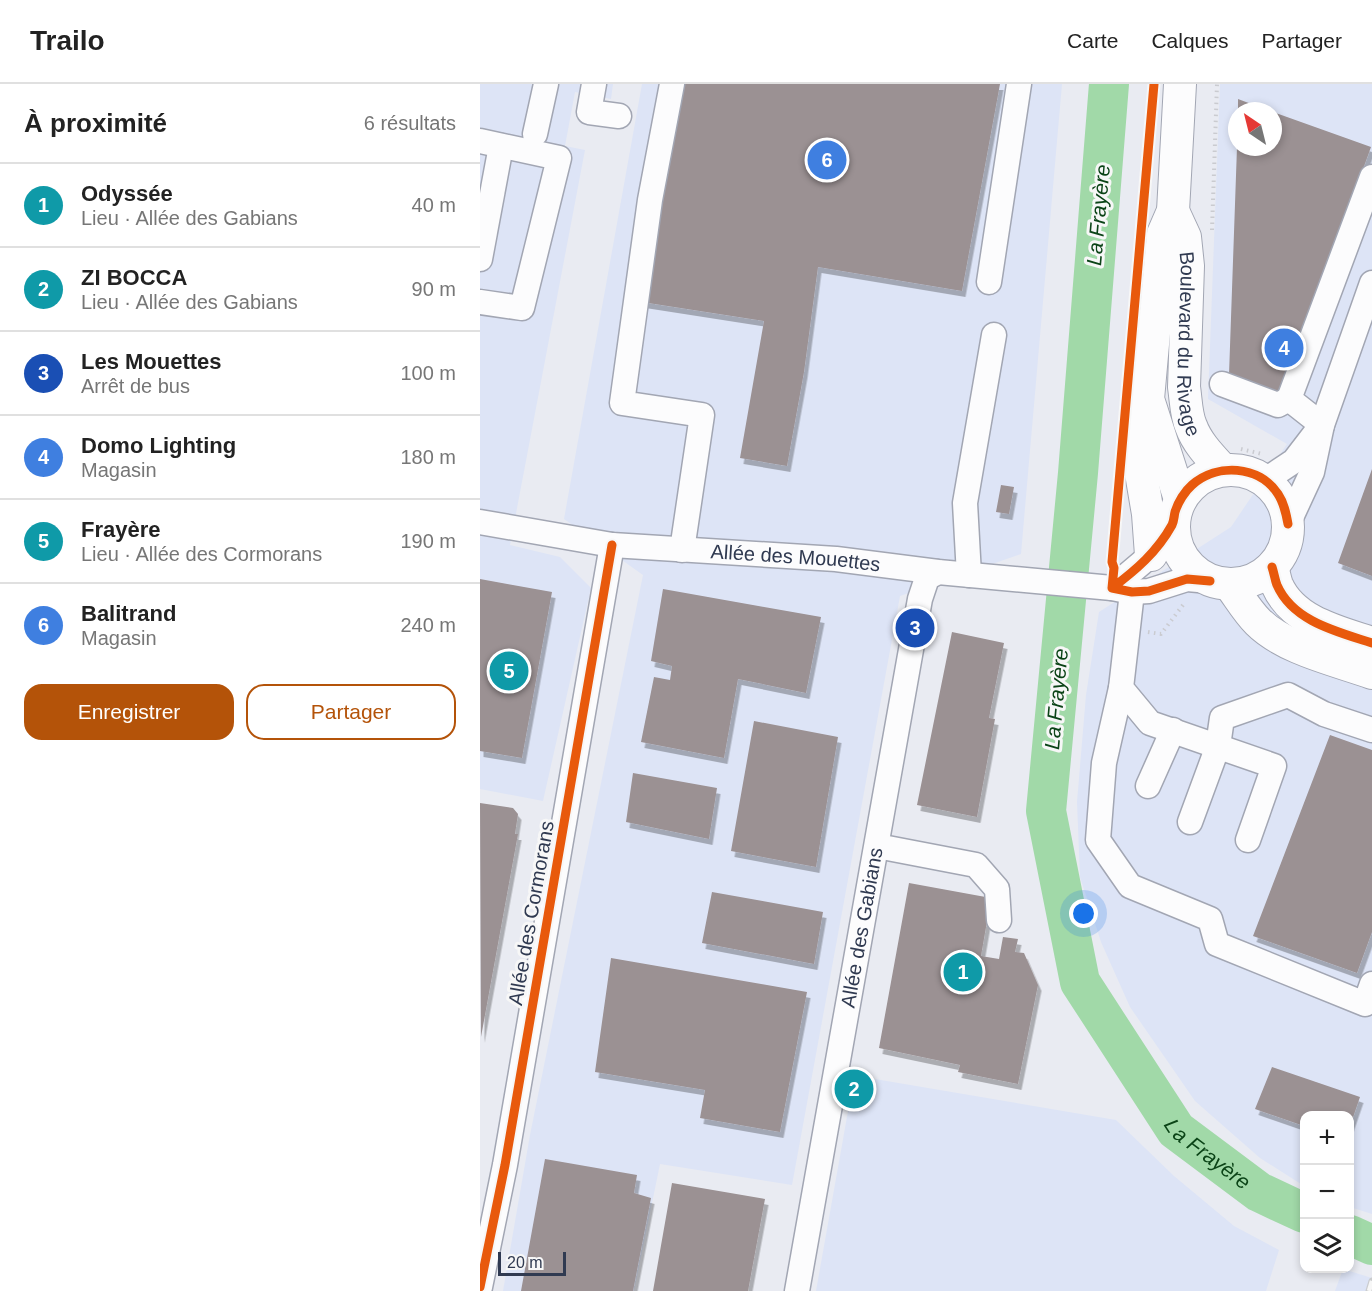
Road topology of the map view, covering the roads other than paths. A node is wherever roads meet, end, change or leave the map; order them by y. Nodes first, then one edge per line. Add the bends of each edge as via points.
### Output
1 (546, 84) edge
2 (594, 84) edge
3 (672, 84) edge
4 (1018, 84) edge
5 (1180, 84) edge
6 (619, 116) dead end
7 (536, 134) dead end
8 (491, 143) edge
9 (1372, 177) edge
10 (1173, 211) junction
11 (480, 259) edge
12 (989, 282) dead end
13 (1372, 283) edge
14 (480, 302) edge
15 (994, 335) dead end
16 (1222, 384) dead end
17 (1148, 399) junction
18 (1288, 399) junction
19 (1322, 425) junction
20 (1223, 470) junction
21 (1264, 480) junction
22 (1177, 511) junction
23 (480, 522) edge
24 (1288, 524) junction
25 (612, 545) junction
26 (682, 550) junction
27 (1151, 555) junction
28 (1272, 567) junction
29 (938, 572) junction
30 (969, 575) junction
31 (1220, 583) junction
32 (1112, 589) junction
33 (1372, 643) edge
34 (1372, 673) edge
35 (1121, 688) junction
36 (1173, 730) junction
37 (1372, 730) edge
38 (1218, 747) junction
39 (1148, 786) dead end
40 (1190, 822) dead end
41 (1248, 840) dead end
42 (876, 846) junction
43 (999, 920) dead end
44 (1372, 984) edge
45 (480, 1287) edge
46 (797, 1291) edge

1 - 7 street
2 - 6 street via 589,112
3 - 26 street via 650,200 622,403 702,415
4 - 12 street
5 - 10 main road, Boulevard du Rivage
8 - 11 street
8 - 14 street via 559,158 522,308
9 - 18 street
10 - 17 main road, Boulevard du Rivage via 1163,234
10 - 20 main road, Boulevard du Rivage via 1185,237 1188,266 1184,387 1187,407 1191,426 1203,448
13 - 19 street
15 - 30 street via 965,503
16 - 18 street via 1278,405
17 - 22 main road, Boulevard du Rivage
17 - 27 main road via 1139,416 1138,455
18 - 19 street
19 - 21 street via 1294,461
19 - 24 street via 1312,472
20 - 21 main road via 1251,473
20 - 22 main road via 1191,485
21 - 24 main road via 1285,507
22 - 27 street
22 - 31 main road via 1174,537 1178,551 1197,574
23 - 25 street, Allée des Mouettes
24 - 28 main road via 1282,554
25 - 26 street, Allée des Mouettes
25 - 45 street, Allée des Cormorans via 505,1165
26 - 29 street, Allée des Mouettes via 836,559
27 - 32 street
28 - 31 main road via 1253,580
28 - 33 main road via 1277,586 1306,618
29 - 30 street, Allée des Mouettes
29 - 42 street, Allée des Gabians via 927,578 922,588
30 - 32 street, Allée des Mouettes
31 - 32 street, Allée des Mouettes via 1187,579 1149,591
31 - 34 main road via 1270,632 1289,643
32 - 35 street
35 - 36 street via 1150,723
35 - 44 street via 1104,764 1098,840 1130,886 1210,919 1217,944 1365,1005
36 - 38 street
36 - 39 street
37 - 38 street via 1324,714 1288,694 1222,718
38 - 40 street
38 - 41 street via 1274,766
42 - 43 street via 976,865 997,890
42 - 46 street, Allée des Gabians

